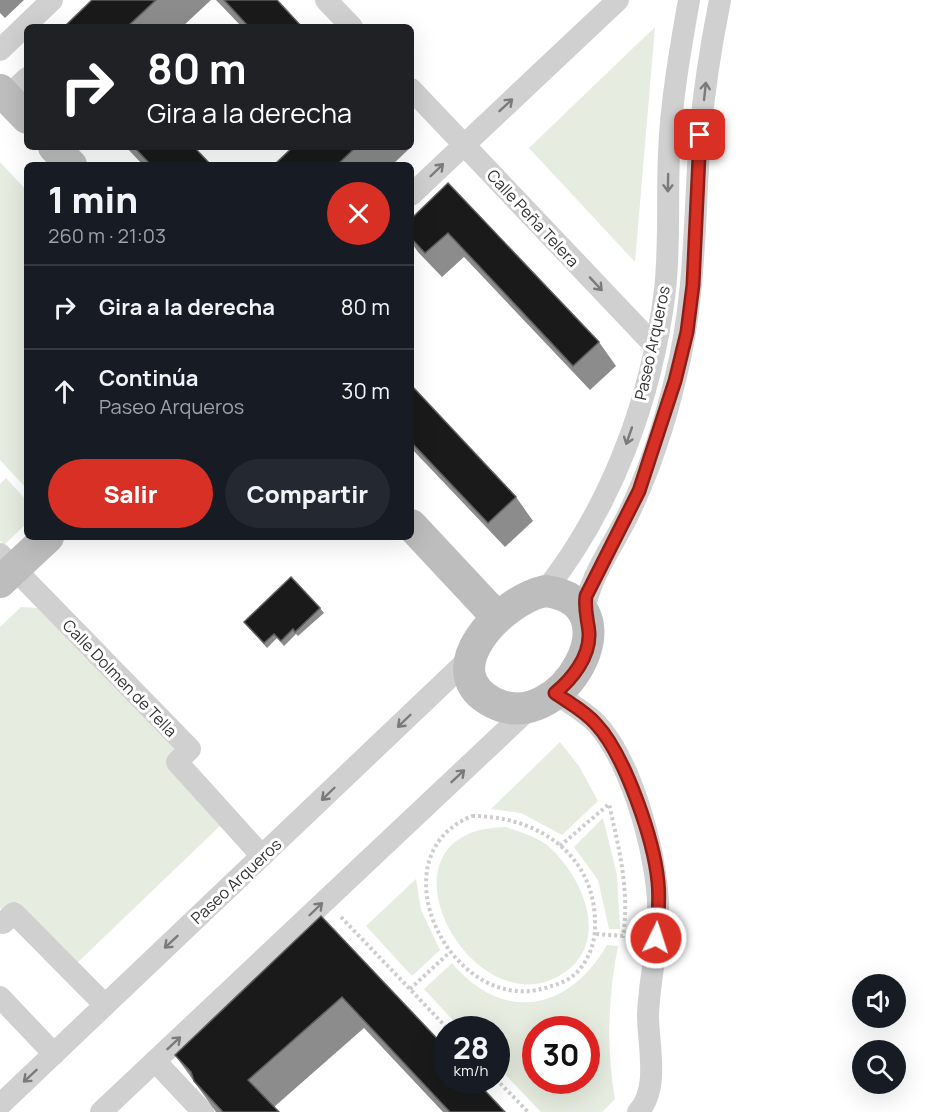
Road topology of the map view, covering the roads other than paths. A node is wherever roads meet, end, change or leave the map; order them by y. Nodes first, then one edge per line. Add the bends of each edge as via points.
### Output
1 (52, 0) edge
2 (326, 0) edge
3 (618, 0) edge
4 (689, 0) edge
5 (720, 0) edge
6 (27, 24) edge
7 (349, 24) edge
8 (24, 27) edge
9 (0, 50) edge
10 (414, 92) edge
11 (464, 145) junction
12 (57, 150) edge
13 (69, 162) edge
14 (414, 192) edge
15 (655, 346) junction
16 (414, 528) edge
17 (44, 540) edge
18 (5, 568) edge
19 (545, 591) junction
20 (584, 612) junction
21 (496, 617) junction
22 (472, 656) junction
23 (543, 700) junction
24 (262, 856) junction
25 (1, 923) edge
26 (0, 997) edge
27 (105, 1005) junction
28 (54, 1054) junction
29 (155, 1061) junction
30 (0, 1105) edge
31 (104, 1111) edge
32 (640, 1111) edge
33 (203, 1112) edge

1 - 6 street
2 - 7 street
11 -> 3 street
4 -> 15 street, Paseo Arqueros via 673,97 665,288
20 -> 5 street, Paseo Arqueros via 591,582 639,491 667,409 687,332 701,124
8 - 9 street
10 - 11 street, Calle Peña Telera
14 -> 11 street
11 -> 15 street, Calle Peña Telera
12 - 13 street
15 -> 19 street, Paseo Arqueros via 615,477 574,552
16 - 21 street
17 - 18 street
18 - 24 street, Calle Dolmen de Tella via 190,749 177,762
19 - 20 street via 568,598
19 - 21 street via 521,598
20 - 23 street via 589,636 578,669
21 - 22 street via 480,636
22 - 23 street via 471,676 480,694 503,708 518,709
22 -> 24 street, Paseo Arqueros
29 -> 23 street
23 - 32 street via 584,713 605,735 637,802 653,852 658,921 648,1014 650,1096
24 -> 27 street, Paseo Arqueros
25 - 27 street via 14,913
26 - 28 street
27 - 28 street, Paseo Arqueros
28 -> 30 street, Paseo Arqueros
29 - 31 street
29 - 33 street

